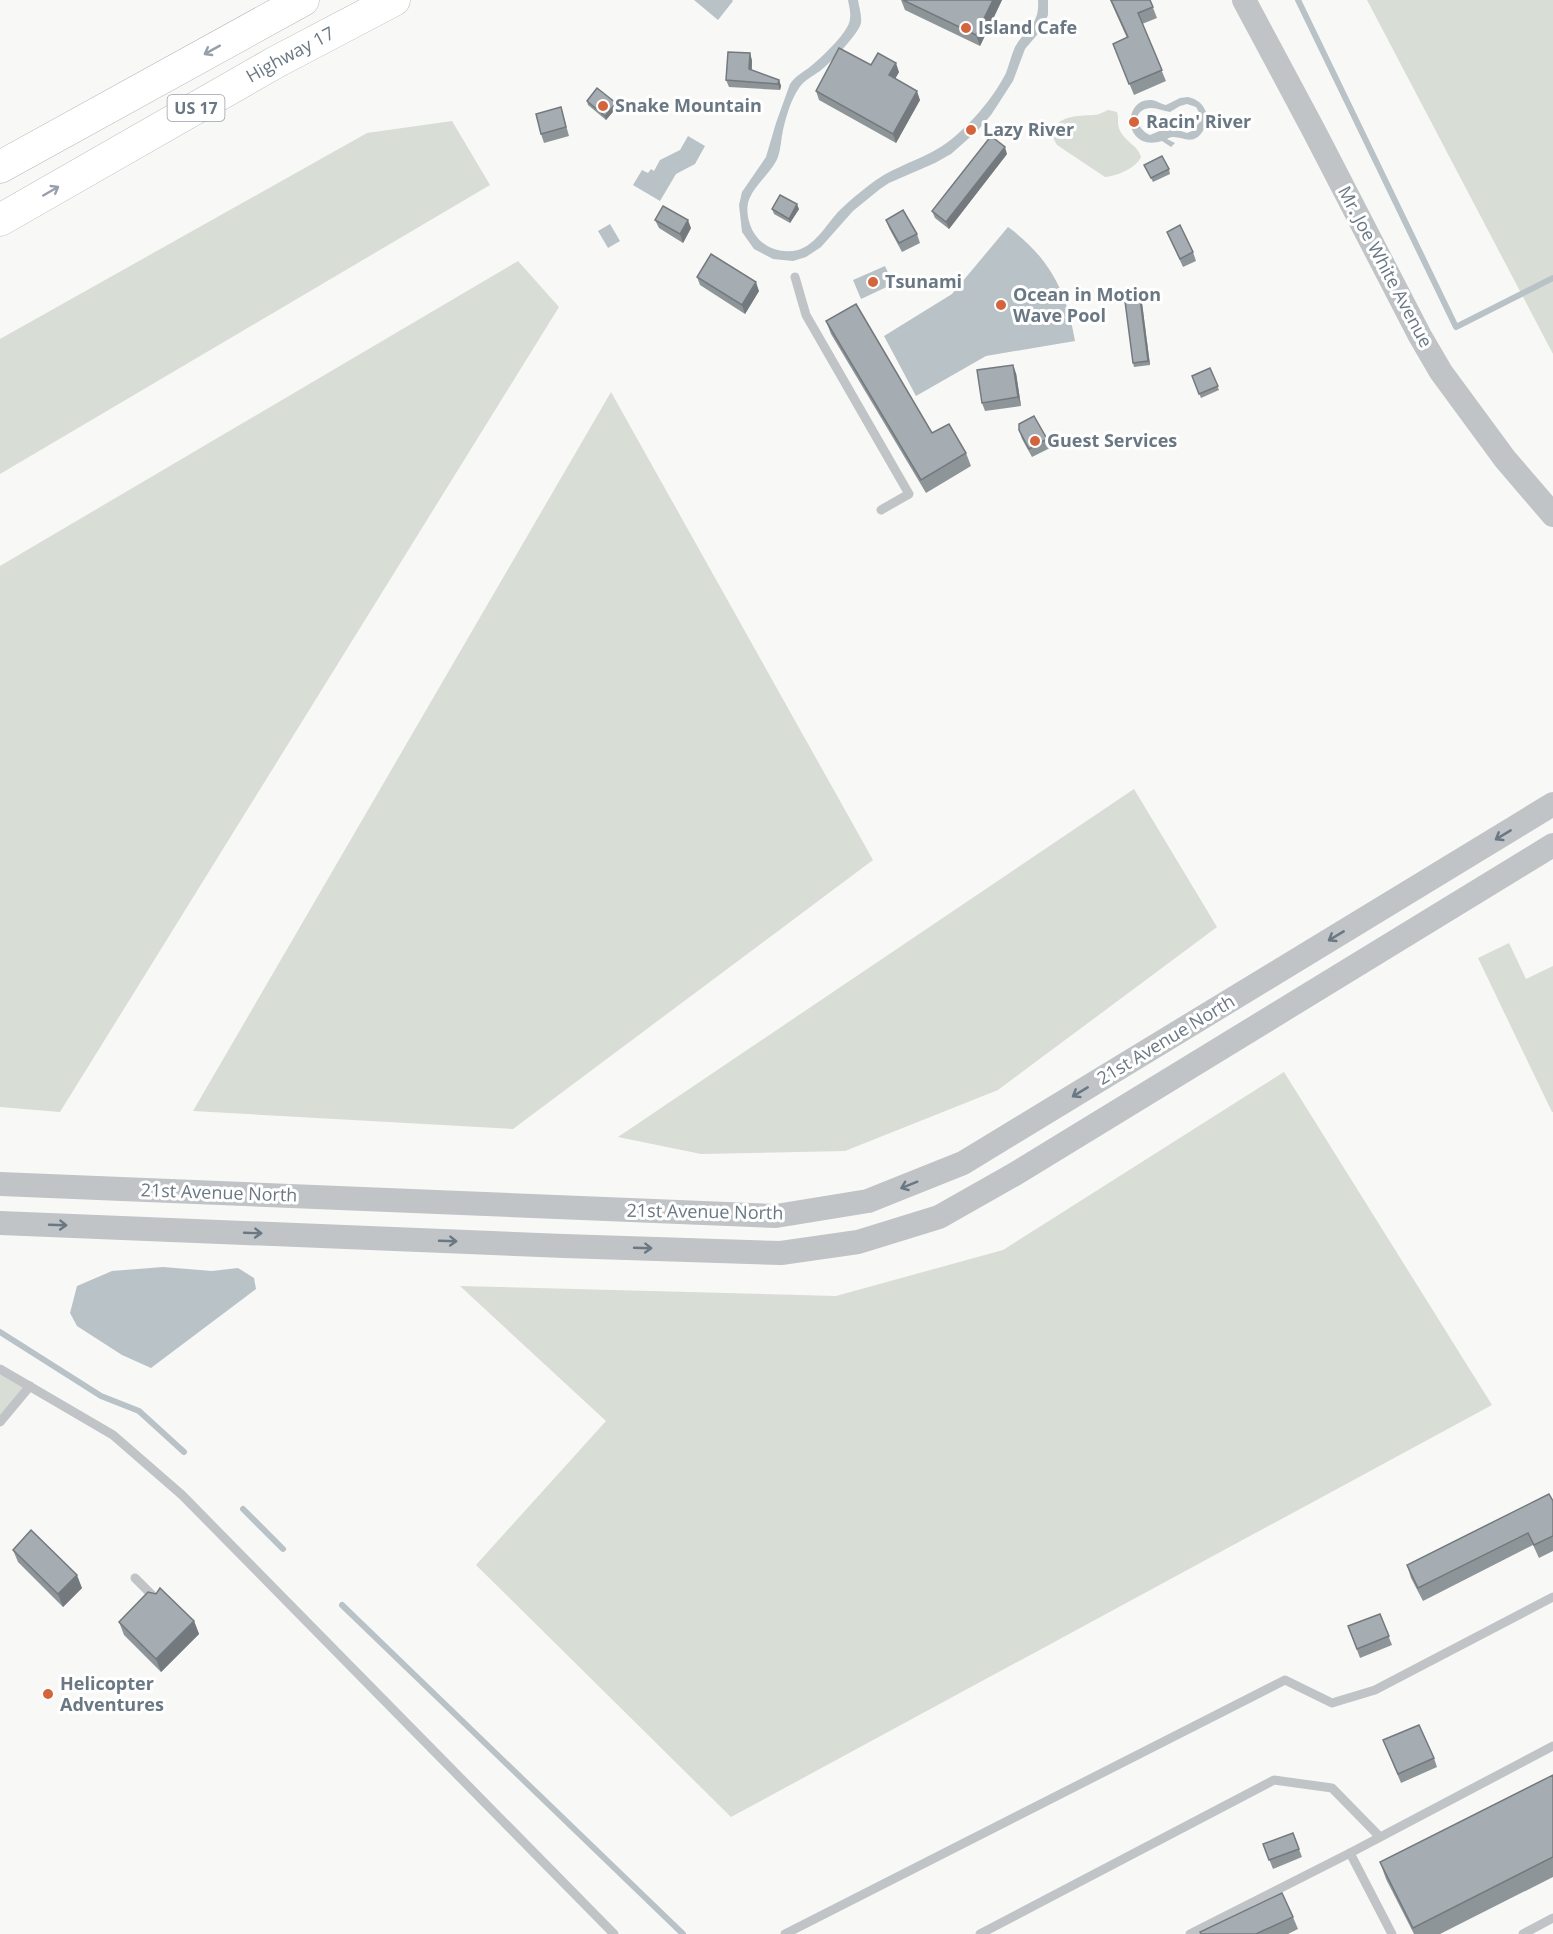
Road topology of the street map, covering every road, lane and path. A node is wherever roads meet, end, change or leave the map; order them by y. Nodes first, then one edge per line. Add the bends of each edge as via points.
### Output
1 (303, 0) edge
2 (394, 0) edge
3 (1244, 0) edge
4 (0, 167) edge
5 (0, 220) edge
6 (795, 277) dead end
7 (881, 510) dead end
8 (1553, 515) edge
9 (1553, 804) edge
10 (1553, 845) edge
11 (0, 1184) edge
12 (0, 1222) edge
13 (0, 1369) edge
14 (30, 1386) junction
15 (0, 1422) edge
16 (135, 1578) dead end
17 (1553, 1598) edge
18 (158, 1601) edge
19 (1553, 1746) edge
20 (1380, 1837) junction
21 (1350, 1853) junction
22 (1553, 1918) edge
23 (614, 1934) edge
24 (785, 1934) edge
25 (980, 1934) edge
26 (1190, 1934) edge
27 (1392, 1934) edge
28 (1523, 1934) edge

1 -> 4 highway, US 17
5 -> 2 highway, Highway 17 / US 17 via 276,62
3 - 8 street, Mr. Joe White Avenue via 1436,363 1499,450
6 - 7 lane via 806,315 909,494
9 -> 11 street, 21st Avenue North via 963,1163 868,1201 777,1216
12 -> 10 street, 21st Avenue North via 781,1253 858,1242 949,1212
13 - 14 lane
14 - 15 lane
14 - 23 lane via 113,1435 182,1495
16 - 18 lane
17 - 24 lane via 1375,1690 1332,1703 1285,1680
19 - 20 lane
20 - 21 lane
20 - 25 lane via 1332,1788 1274,1780
21 - 26 lane
21 - 27 lane
22 - 28 lane

